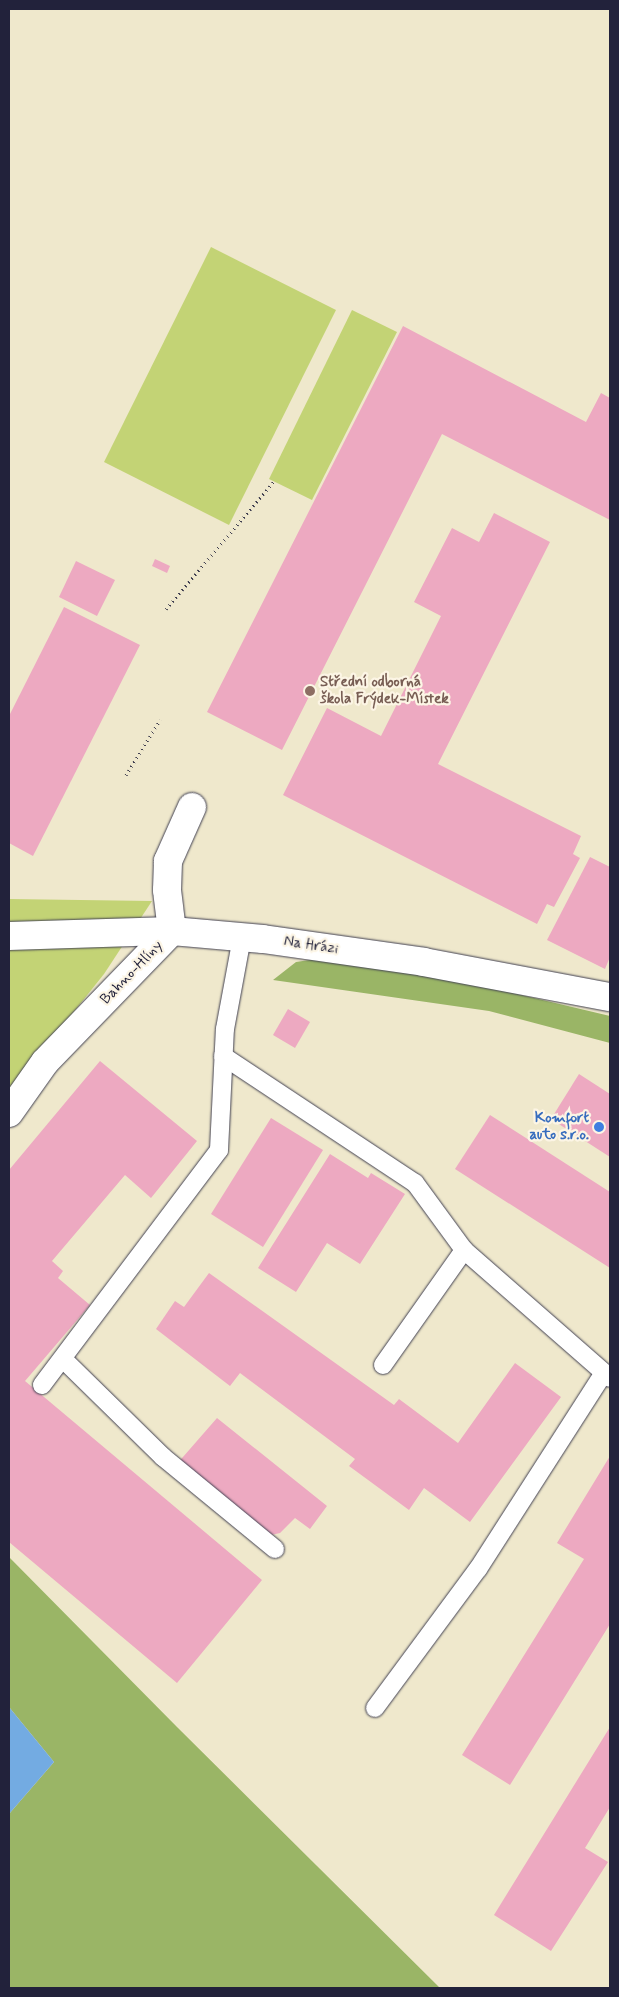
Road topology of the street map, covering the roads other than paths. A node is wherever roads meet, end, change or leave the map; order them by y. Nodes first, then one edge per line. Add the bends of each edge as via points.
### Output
1 (192, 807) dead end
2 (172, 931) junction
3 (9, 936) edge
4 (242, 937) junction
5 (610, 997) edge
6 (224, 1056) junction
7 (9, 1113) edge
8 (464, 1250) junction
9 (62, 1359) junction
10 (383, 1365) dead end
11 (607, 1376) edge
12 (42, 1385) dead end
13 (274, 1549) dead end
14 (375, 1708) dead end

1 - 2 street, Bahno-Hlíny via 168,860 167,890
2 - 3 street, Na Hrázi
2 - 4 street, Na Hrázi
2 - 7 street, Bahno-Hlíny via 45,1062
4 - 5 street, Na Hrázi via 424,962
4 - 6 lane via 225,1029
6 - 8 lane via 415,1183
6 - 9 lane via 219,1150
8 - 10 lane
8 - 11 lane
9 - 12 lane
9 - 13 lane via 163,1458
11 - 14 lane via 478,1569

